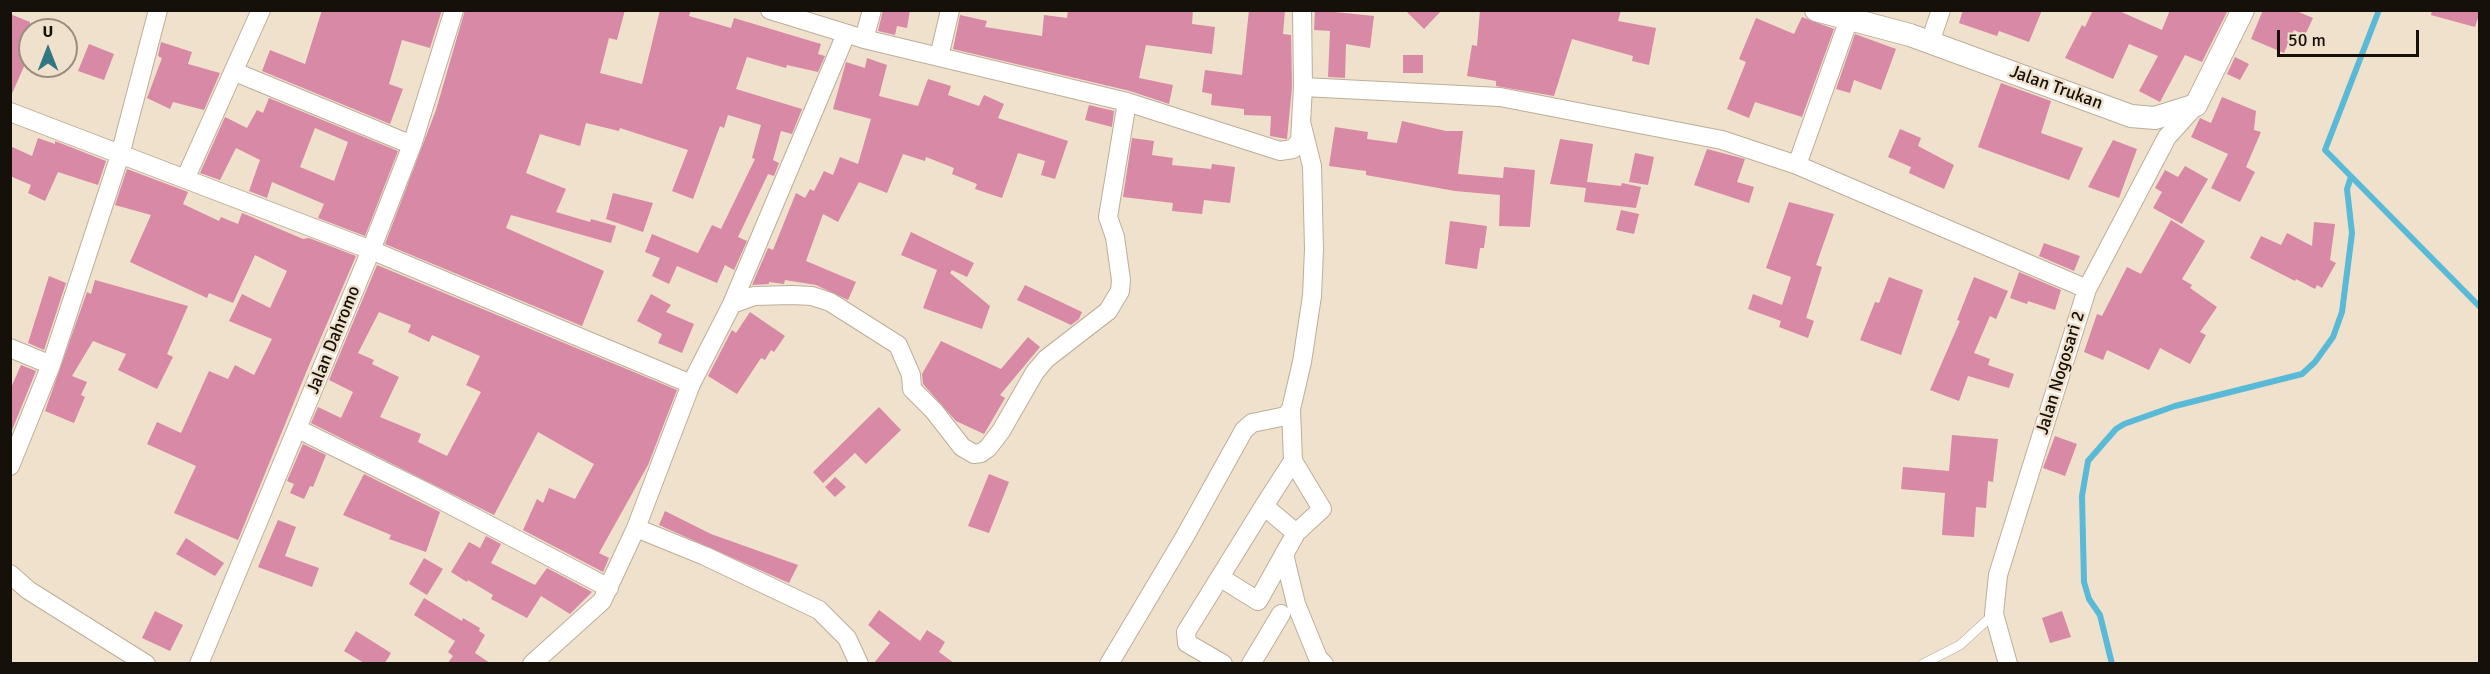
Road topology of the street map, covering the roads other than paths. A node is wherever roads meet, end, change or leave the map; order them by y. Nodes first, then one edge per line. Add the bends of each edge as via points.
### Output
1 (158, 10) edge
2 (261, 10) edge
3 (454, 10) edge
4 (770, 10) edge
5 (872, 10) edge
6 (950, 10) edge
7 (1302, 10) edge
8 (1816, 10) edge
9 (1941, 10) edge
10 (2243, 10) edge
11 (807, 17) edge
12 (1849, 19) junction
13 (846, 34) junction
14 (864, 39) junction
15 (1930, 42) junction
16 (939, 57) junction
17 (235, 72) junction
18 (1303, 87) junction
19 (1127, 102) junction
20 (2196, 105) junction
21 (10, 112) edge
22 (1301, 123) junction
23 (412, 145) junction
24 (120, 155) junction
25 (1797, 165) junction
26 (186, 177) junction
27 (371, 250) junction
28 (2087, 289) junction
29 (732, 304) junction
30 (10, 348) edge
31 (51, 365) junction
32 (691, 384) junction
33 (1291, 409) junction
34 (298, 429) junction
35 (1293, 461) junction
36 (10, 466) edge
37 (1264, 506) junction
38 (636, 528) junction
39 (1296, 533) junction
40 (1284, 554) junction
41 (10, 574) edge
42 (1221, 578) junction
43 (609, 588) junction
44 (1258, 602) junction
45 (1281, 614) junction
46 (1994, 614) junction
47 (1306, 629) junction
48 (1219, 662) edge
49 (146, 663) edge
50 (200, 663) edge
51 (532, 663) edge
52 (859, 663) edge
53 (1109, 663) edge
54 (1251, 663) edge
55 (1324, 663) edge
56 (1923, 663) edge
57 (2008, 663) edge

1 - 24 street
2 - 17 street
3 - 23 street, Jalan Dahromo
4 - 11 street
5 - 14 street
6 - 16 street
7 - 18 street
8 - 12 street, Jalan Trukan
9 - 15 street
10 - 20 street
11 - 13 street
12 - 15 street, Jalan Trukan
12 - 25 street
13 - 14 street
13 - 29 street
14 - 16 street
15 - 20 street, Jalan Trukan via 2132,116 2155,118
16 - 19 street
17 - 23 street
17 - 26 street
18 - 22 street
18 - 25 street via 1500,97 1722,140
19 - 22 street via 1280,151 1293,149 1300,141
19 - 29 street via 1108,217 1115,237 1120,291 1108,311 1046,359 1001,431 981,453 974,454 962,447 912,389 911,375 898,345 830,302 792,295 754,296
20 - 28 street, Jalan Nogosari 2 via 2167,137
21 - 24 street
22 - 33 street via 1312,166 1314,249 1312,296
23 - 27 street, Jalan Dahromo
24 - 26 street
24 - 31 street
25 - 28 street
26 - 27 street
27 - 32 street
27 - 34 street, Jalan Dahromo
28 - 46 street, Jalan Nogosari 2 via 1998,575
29 - 32 street
30 - 31 street
31 - 36 street
32 - 38 street
33 - 35 street
33 - 53 street via 1286,416 1252,423 1244,430
34 - 43 street
34 - 50 street, Jalan Dahromo
35 - 37 street
35 - 39 street via 1322,510
37 - 39 street
37 - 42 street
38 - 43 street
38 - 52 street via 819,610 847,638
39 - 40 street
40 - 44 street
40 - 47 street
41 - 49 street via 28,590
42 - 44 street
42 - 48 street via 1186,632 1187,643
43 - 51 street via 602,602
44 - 45 street
45 - 47 street
45 - 54 street
46 - 56 lane via 1960,645
46 - 57 street, Jalan Nogosari 2
47 - 55 street

